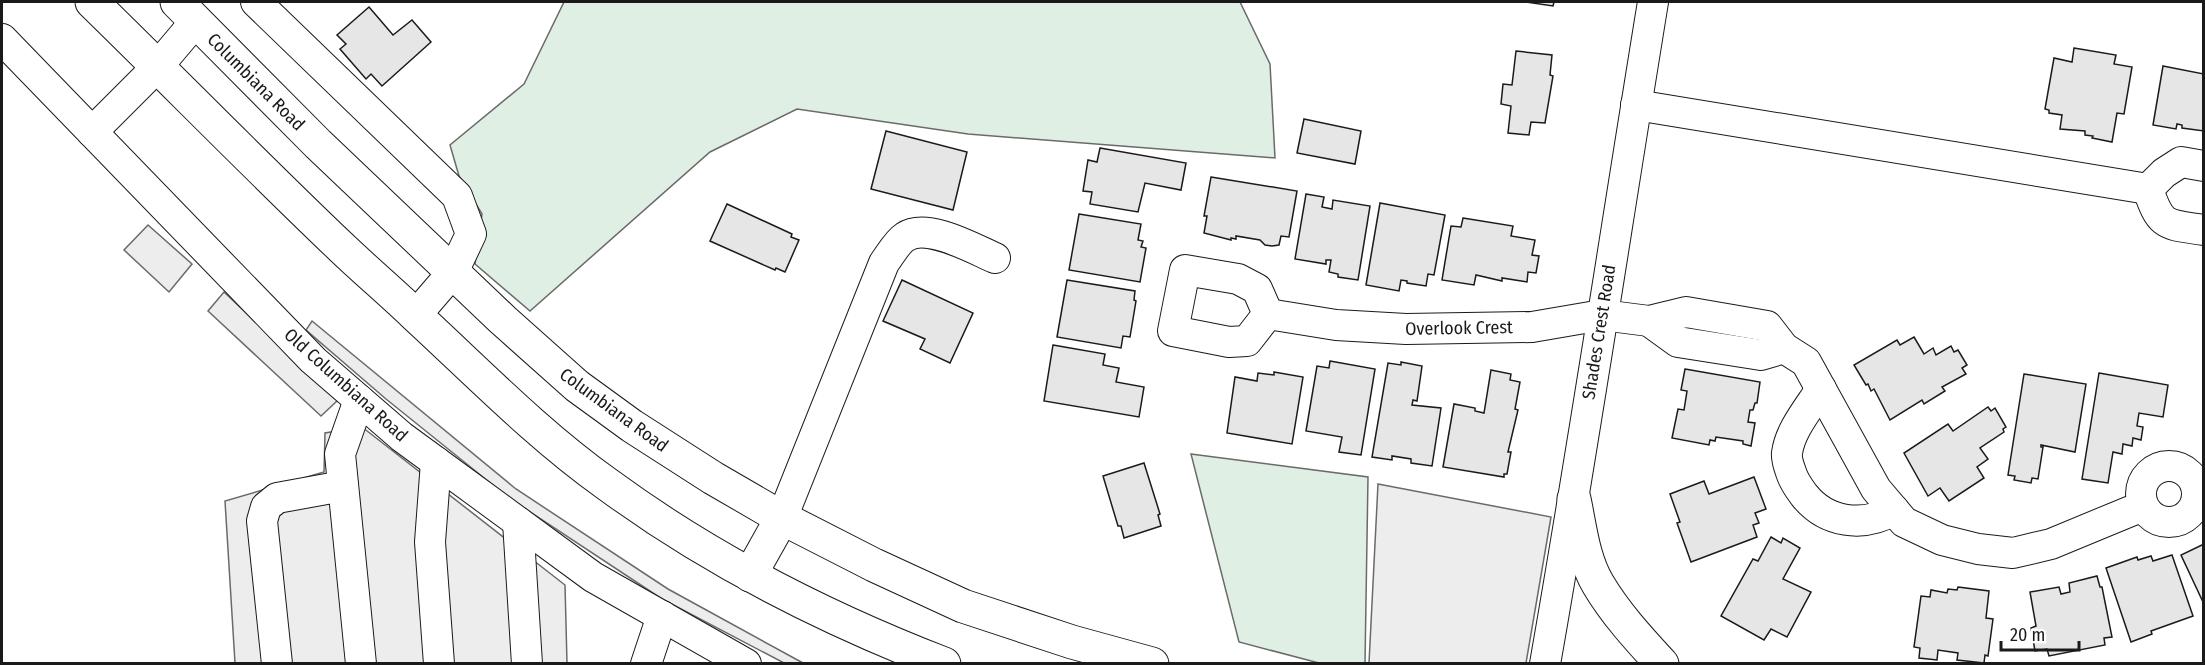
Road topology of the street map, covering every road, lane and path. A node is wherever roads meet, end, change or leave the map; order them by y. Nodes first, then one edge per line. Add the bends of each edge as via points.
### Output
1 (92, 2) edge
2 (256, 2) edge
3 (1653, 2) edge
4 (187, 11) edge
5 (2, 39) edge
6 (158, 66) junction
7 (1636, 105) junction
8 (92, 132) junction
9 (2204, 166) edge
10 (2148, 189) junction
11 (2204, 230) edge
12 (995, 258) dead end
13 (453, 272) junction
14 (1268, 314) dead end
15 (416, 315) junction
16 (1602, 315) junction
17 (1821, 389) junction
18 (358, 400) junction
19 (436, 462) junction
20 (343, 486) junction
21 (1574, 499) junction
22 (2143, 506) dead end
23 (1894, 510) junction
24 (782, 518) junction
25 (518, 522) junction
26 (750, 574) junction
27 (662, 616) junction
28 (277, 663) edge
29 (361, 663) edge
30 (440, 663) edge
31 (527, 663) edge
32 (646, 663) edge
33 (746, 663) edge
34 (944, 663) edge
35 (1152, 663) edge
36 (1545, 663) edge
37 (1662, 663) edge

1 - 6 main road
2 - 13 street via 457,196 471,234
3 - 7 street, Shades Crest Road
4 - 6 street
4 - 13 main road, Columbiana Road via 318,144
5 - 8 street, Old Columbiana Road
6 - 8 street
6 - 15 main road via 341,247
7 - 10 street
7 - 16 street, Shades Crest Road
8 - 18 street, Old Columbiana Road via 313,360
9 - 10 street via 2181,162
10 - 11 street via 2155,212 2168,225
12 - 24 street via 939,234 905,236 884,263
13 - 15 street
13 - 24 main road, Columbiana Road via 577,386 632,426
14 - 16 street, Overlook Crest via 1336,325 1406,329 1532,327
15 - 26 main road via 605,483 681,535
16 - 17 street, Overlook Crest via 1648,321 1686,312 1767,326 1784,348 1806,362
16 - 21 street, Shades Crest Road
17 - 23 street, Overlook Crest via 1876,489
17 - 23 street via 1794,431 1786,455 1794,482 1812,505 1834,519 1881,518
18 - 19 street, Old Columbiana Road
18 - 20 street via 340,454
19 - 25 street, Old Columbiana Road
19 - 30 street via 430,542
20 - 28 street via 277,498 266,507 262,521
20 - 29 street
21 - 36 street, Shades Crest Road
21 - 37 main road via 1586,556 1597,583
22 - 23 street, Overlook Crest via 2051,544 2013,554 1942,540 1904,522
24 - 26 main road
24 - 35 main road, Columbiana Road via 963,606
25 - 27 street, Old Columbiana Road via 593,577
25 - 31 street
26 - 34 main road via 847,622
27 - 32 street
27 - 33 street, Old Columbiana Road

